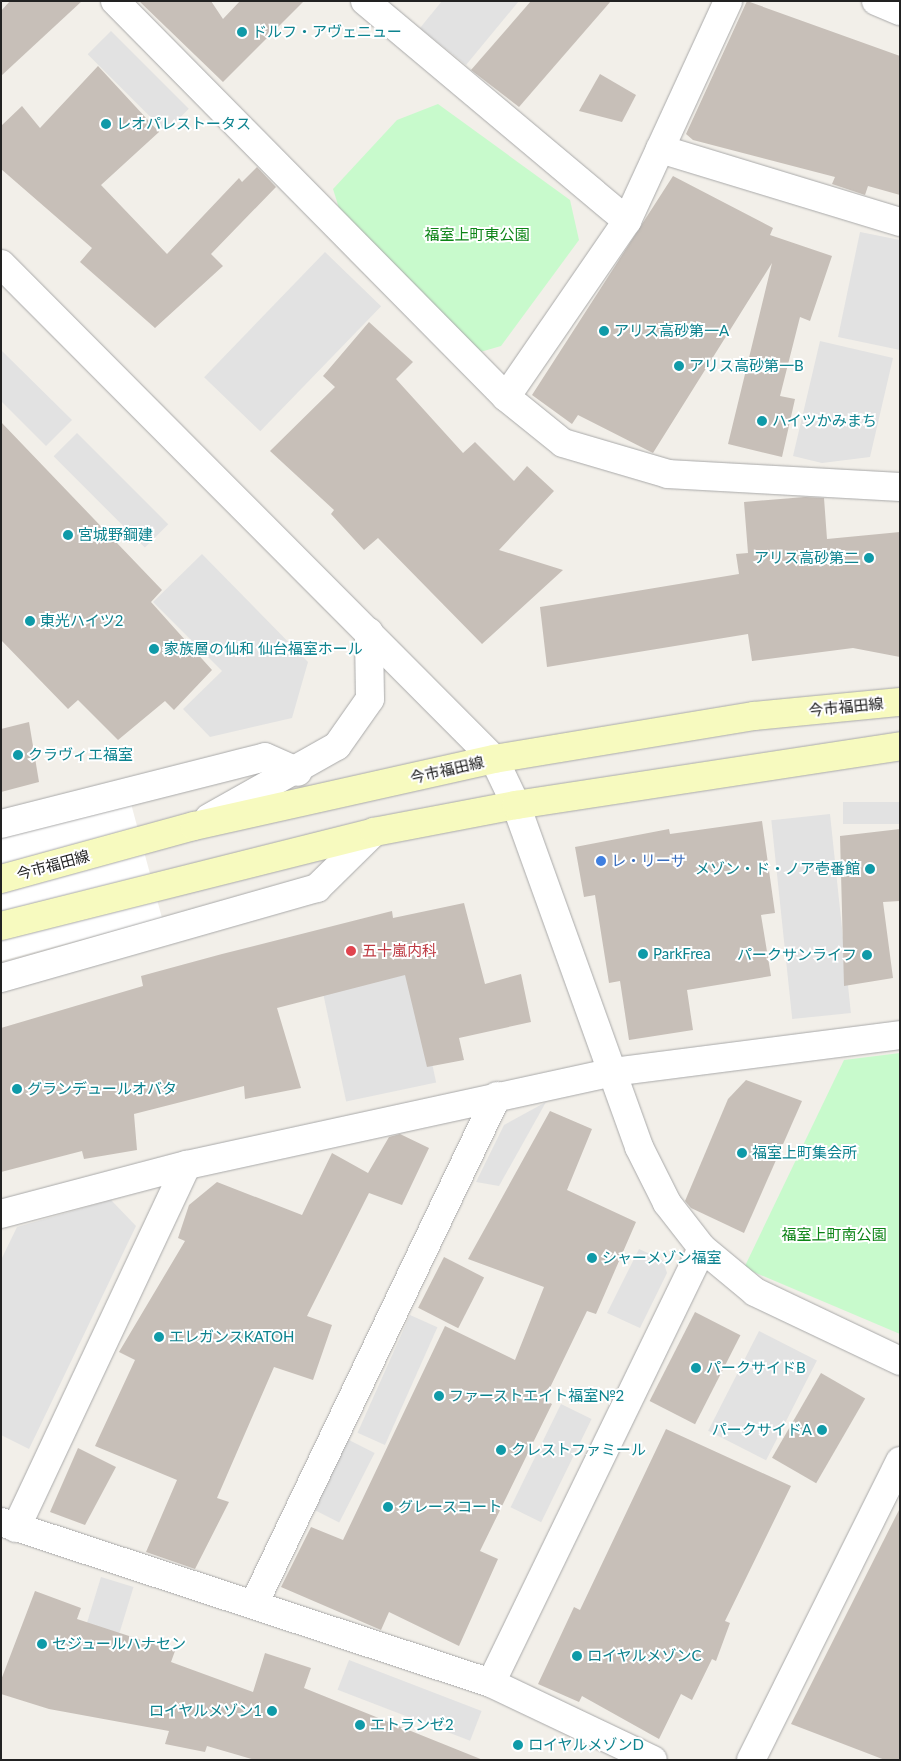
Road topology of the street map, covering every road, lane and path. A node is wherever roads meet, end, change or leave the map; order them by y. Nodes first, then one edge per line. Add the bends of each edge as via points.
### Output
1 (115, 1) edge
2 (365, 1) edge
3 (728, 1) edge
4 (876, 1) edge
5 (900, 11) edge
6 (660, 149) junction
7 (626, 221) junction
8 (900, 222) edge
9 (1, 264) edge
10 (506, 397) junction
11 (900, 487) edge
12 (369, 632) junction
13 (900, 702) edge
14 (900, 746) edge
15 (494, 760) junction
16 (298, 772) junction
17 (516, 805) junction
18 (1, 824) edge
19 (194, 826) junction
20 (374, 832) junction
21 (1, 879) edge
22 (1, 926) edge
23 (1, 978) edge
24 (900, 1035) edge
25 (612, 1072) junction
26 (497, 1096) junction
27 (187, 1165) junction
28 (1, 1214) edge
29 (702, 1248) junction
30 (900, 1361) edge
31 (900, 1461) edge
32 (9, 1525) edge
33 (254, 1604) junction
34 (491, 1683) junction
35 (653, 1760) edge
36 (751, 1760) edge

1 - 10 street
2 - 7 street
3 - 6 street
4 - 5 street
6 - 7 street
6 - 8 street
7 - 10 street
9 - 12 street
10 - 11 street via 563,443 668,474
12 - 15 street
12 - 16 street via 370,699 337,746
13 - 15 main road, 今市福田線 via 754,716
14 - 17 main road
15 - 17 street
15 - 19 main road, 今市福田線
16 - 18 street via 265,757
16 - 19 street
17 - 20 main road
17 - 25 street
19 - 21 main road, 今市福田線
20 - 22 main road via 153,885
20 - 23 street via 317,888
24 - 25 street
25 - 26 street
25 - 29 street via 639,1147 667,1203
26 - 27 street
26 - 33 street
27 - 28 street
27 - 32 street
29 - 30 street via 755,1292
29 - 34 street
31 - 36 street
32 - 33 street
33 - 34 street
34 - 35 street

